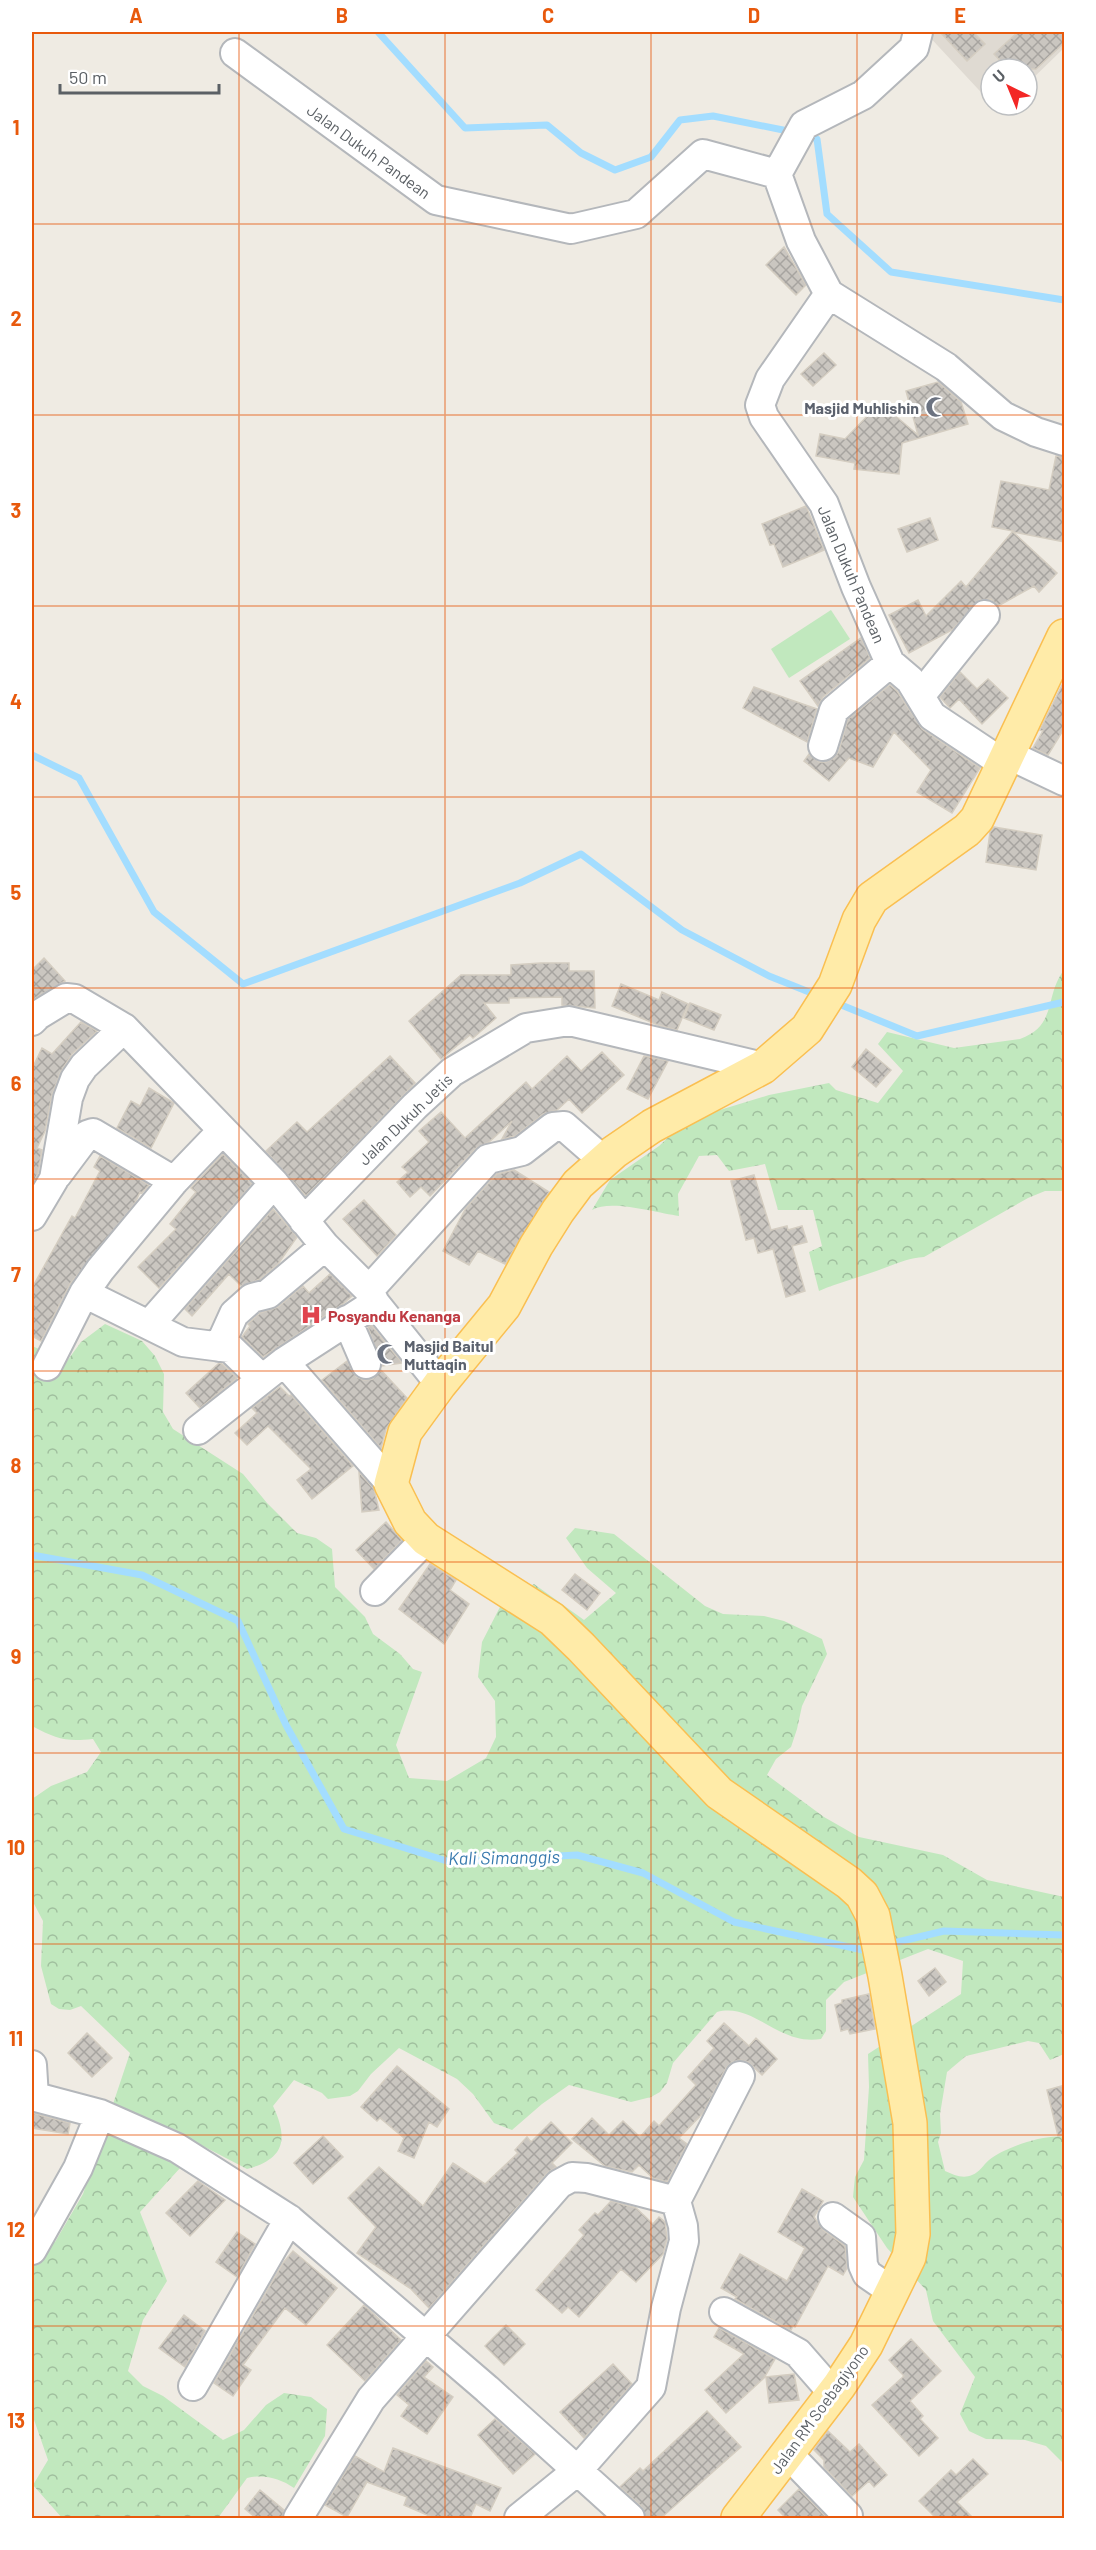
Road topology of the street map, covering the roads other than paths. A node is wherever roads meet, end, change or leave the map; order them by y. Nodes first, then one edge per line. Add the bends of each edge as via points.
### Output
1 (918, 32) edge
2 (235, 53) dead end
3 (777, 174) junction
4 (829, 294) junction
5 (1065, 441) edge
6 (985, 615) dead end
7 (1064, 636) edge
8 (890, 663) junction
9 (920, 696) junction
10 (823, 746) dead end
11 (1006, 760) junction
12 (1065, 781) edge
13 (32, 1021) edge
14 (124, 1028) junction
15 (763, 1067) junction
16 (222, 1131) junction
17 (604, 1161) junction
18 (54, 1179) junction
19 (174, 1182) junction
20 (274, 1183) junction
21 (32, 1216) edge
22 (304, 1221) junction
23 (326, 1246) junction
24 (84, 1293) junction
25 (372, 1297) junction
26 (347, 1320) junction
27 (149, 1325) junction
28 (219, 1347) junction
29 (284, 1362) junction
30 (366, 1364) dead end
31 (47, 1366) dead end
32 (261, 1378) junction
33 (440, 1384) junction
34 (198, 1430) dead end
35 (391, 1484) junction
36 (426, 1539) junction
37 (375, 1591) dead end
38 (32, 2065) edge
39 (740, 2076) dead end
40 (33, 2096) edge
41 (100, 2114) junction
42 (676, 2201) junction
43 (833, 2217) dead end
44 (289, 2219) junction
45 (32, 2250) edge
46 (893, 2292) junction
47 (724, 2312) dead end
48 (425, 2336) junction
49 (193, 2386) dead end
50 (834, 2393) junction
51 (788, 2454) junction
52 (577, 2472) junction
53 (745, 2516) edge
54 (848, 2516) dead end
55 (298, 2518) edge
56 (519, 2518) edge
57 (630, 2518) edge

1 - 3 street via 914,48 863,95 798,134
2 - 3 street, Jalan Dukuh Pandean via 436,200 571,228 636,214 703,154
3 - 4 street via 801,241
4 - 5 street via 946,367 1003,416
4 - 8 street, Jalan Dukuh Pandean via 770,380 760,405 764,417 824,504
6 - 9 street
7 - 11 main road
8 - 9 street, Jalan Dukuh Pandean via 910,680
8 - 10 street via 834,710
9 - 11 street, Jalan Dukuh Pandean via 932,717
11 - 12 street, Jalan Dukuh Pandean
11 - 15 main road via 977,819 967,830 872,898 859,920 835,985 807,1029
13 - 14 street via 66,998 75,999
14 - 16 street
14 - 18 street via 75,1078
15 - 17 main road via 652,1126
15 - 22 street, Jalan Dukuh Jetis via 569,1022 526,1028 452,1072
16 - 19 street
16 - 20 street
17 - 25 street via 564,1126 553,1127 522,1151 488,1160
17 - 33 main road via 563,1204 504,1306
18 - 19 street via 87,1135 93,1133
18 - 21 street
19 - 24 street
20 - 22 street
20 - 27 street
22 - 23 street
23 - 25 street
23 - 28 street via 268,1294 252,1298 234,1314
24 - 27 street
24 - 31 street
25 - 26 street
25 - 33 street
26 - 29 street
26 - 30 street
27 - 28 street via 183,1342
28 - 32 street via 230,1348
29 - 32 street
29 - 35 street
32 - 34 street
33 - 35 main road via 405,1432
35 - 36 main road, Jalan RM Soebagiyono via 410,1522
36 - 37 street
36 - 46 main road, Jalan RM Soebagiyono via 552,1620 719,1793 849,1882 862,1895 873,1916 910,2122 913,2234 909,2257
38 - 40 street
39 - 42 street
40 - 41 street
41 - 44 street via 177,2148
41 - 45 street via 78,2168
42 - 48 street via 572,2177 559,2184
42 - 52 street via 684,2241 651,2387
43 - 46 street via 861,2237 867,2274
44 - 48 street
44 - 49 street
46 - 50 main road, Jalan RM Soebagiyono via 866,2345
47 - 50 street via 798,2354
48 - 52 street
48 - 55 street via 371,2399
50 - 51 main road, Jalan RM Soebagiyono
51 - 53 main road, Jalan RM Soebagiyono
51 - 54 street
52 - 56 street
52 - 57 street

